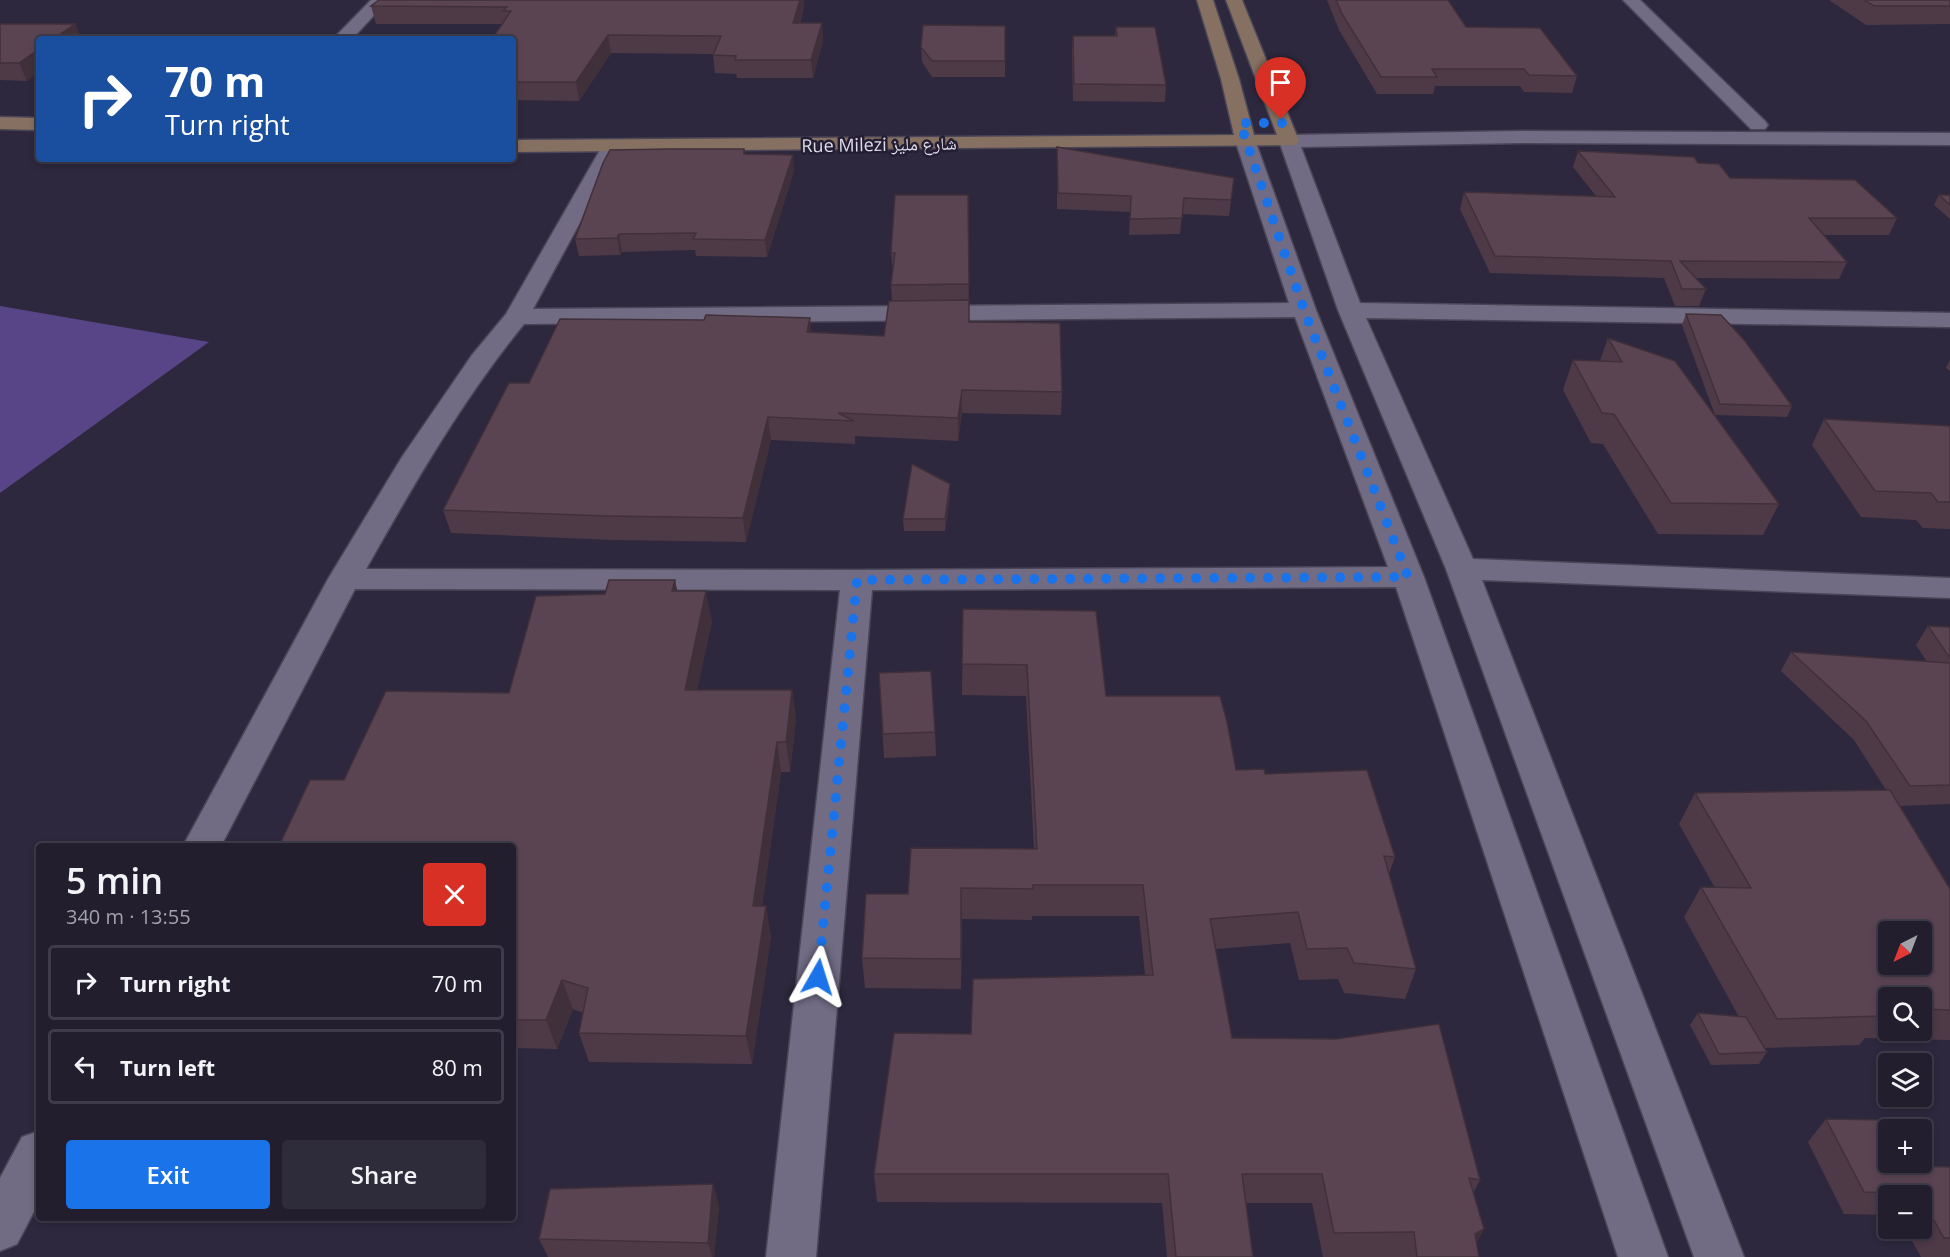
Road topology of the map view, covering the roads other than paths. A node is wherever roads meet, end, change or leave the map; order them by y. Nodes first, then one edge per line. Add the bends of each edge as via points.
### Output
1 (380, 0) edge
2 (1205, 0) edge
3 (1234, 0) edge
4 (1630, 0) edge
5 (345, 36) edge
6 (0, 123) edge
7 (1175, 123) dead end
8 (1197, 123) dead end
9 (36, 124) edge
10 (767, 125) dead end
11 (1758, 125) junction
12 (1950, 125) edge
13 (1243, 132) junction
14 (1286, 132) junction
15 (1950, 139) edge
16 (516, 146) edge
17 (611, 147) junction
18 (1304, 310) junction
19 (1350, 310) junction
20 (517, 317) junction
21 (1950, 320) edge
22 (1462, 569) junction
23 (1408, 577) junction
24 (344, 579) junction
25 (857, 580) junction
26 (1950, 588) edge
27 (204, 843) edge
28 (36, 1159) edge
29 (0, 1227) edge
30 (790, 1257) edge
31 (1643, 1257) edge
32 (1719, 1257) edge

1 - 5 street
2 - 13 street
3 - 14 street
4 - 11 street
6 - 9 street
7 - 10 street, Rue Milezi شارع مليز
8 - 13 street, Rue Milezi شارع مليز
11 - 12 street
11 - 14 street
13 - 14 street, Rue Milezi شارع مليز
13 - 17 street, Rue Milezi شارع مليز
13 - 18 street
14 - 15 street
14 - 19 street
16 - 17 street, Rue Milezi شارع مليز
17 - 20 street
18 - 20 street
18 - 23 street
19 - 21 street
19 - 22 street
20 - 24 street via 481,360 416,457
22 - 26 street
22 - 32 street
23 - 25 street
23 - 31 street
24 - 25 street
24 - 27 street
25 - 30 street
28 - 29 street

